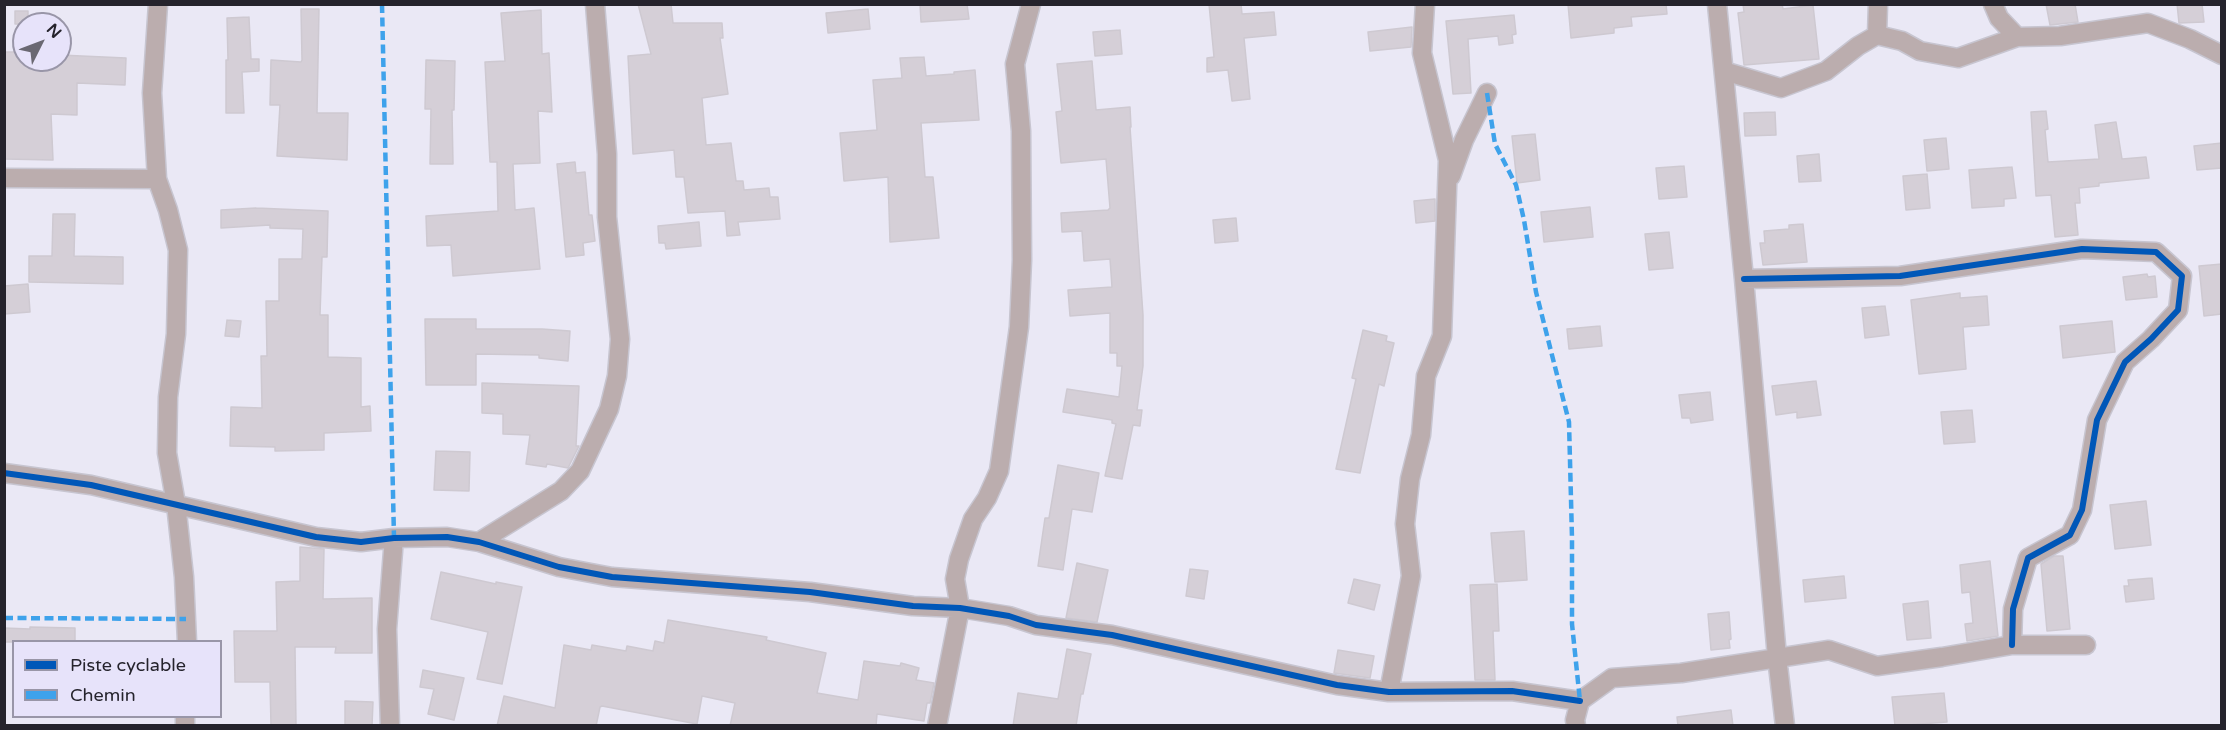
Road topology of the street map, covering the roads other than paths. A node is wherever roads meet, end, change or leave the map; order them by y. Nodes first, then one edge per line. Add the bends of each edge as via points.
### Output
1 (158, 4) edge
2 (595, 4) edge
3 (1031, 4) edge
4 (1425, 4) edge
5 (1717, 4) edge
6 (1878, 4) edge
7 (1993, 4) edge
8 (1877, 35) junction
9 (2016, 37) junction
10 (2222, 55) edge
11 (1724, 71) junction
12 (1487, 93) dead end
13 (4, 178) edge
14 (157, 179) junction
15 (1448, 184) junction
16 (1744, 279) junction
17 (4, 473) edge
18 (176, 504) junction
19 (394, 538) junction
20 (479, 542) junction
21 (960, 608) junction
22 (187, 640) edge
23 (2012, 645) junction
24 (2086, 645) dead end
25 (1776, 657) junction
26 (1389, 692) junction
27 (1580, 701) junction
28 (390, 726) edge
29 (938, 726) edge
30 (1576, 726) edge
31 (1785, 726) edge

1 - 14 street via 152,93
2 - 20 street via 608,154 607,217 620,339 617,376 609,409 580,471 561,491
3 - 21 street via 1015,64 1021,131 1019,327 999,471 973,519 959,559 955,579
4 - 15 street via 1422,53 1448,160
5 - 11 street
6 - 8 street
7 - 9 street via 1999,18
8 - 9 street via 1902,41 1920,51 1958,58
8 - 11 street via 1826,71 1781,88
9 - 10 street via 2060,36 2148,23
11 - 16 street
12 - 15 street
13 - 14 street
14 - 18 street via 178,250 167,453
15 - 26 street via 1442,336 1426,376 1421,435 1410,478 1405,524 1411,576
16 - 23 street via 1900,276 2082,249 2156,252 2182,276 2178,310 2125,362 2097,420 2082,510 2070,535 2028,558 2013,609
16 - 25 street
17 - 18 street via 91,485
18 - 19 street via 316,537 361,542
18 - 22 street
19 - 20 street via 447,537
19 - 28 street via 387,629
20 - 21 street via 559,567 612,577
21 - 26 street via 1036,625 1164,645 1337,685
21 - 29 street
23 - 24 street
23 - 25 street via 1877,666 1829,650
25 - 27 street via 1612,678
25 - 31 street
26 - 27 street via 1512,691
27 - 30 street

